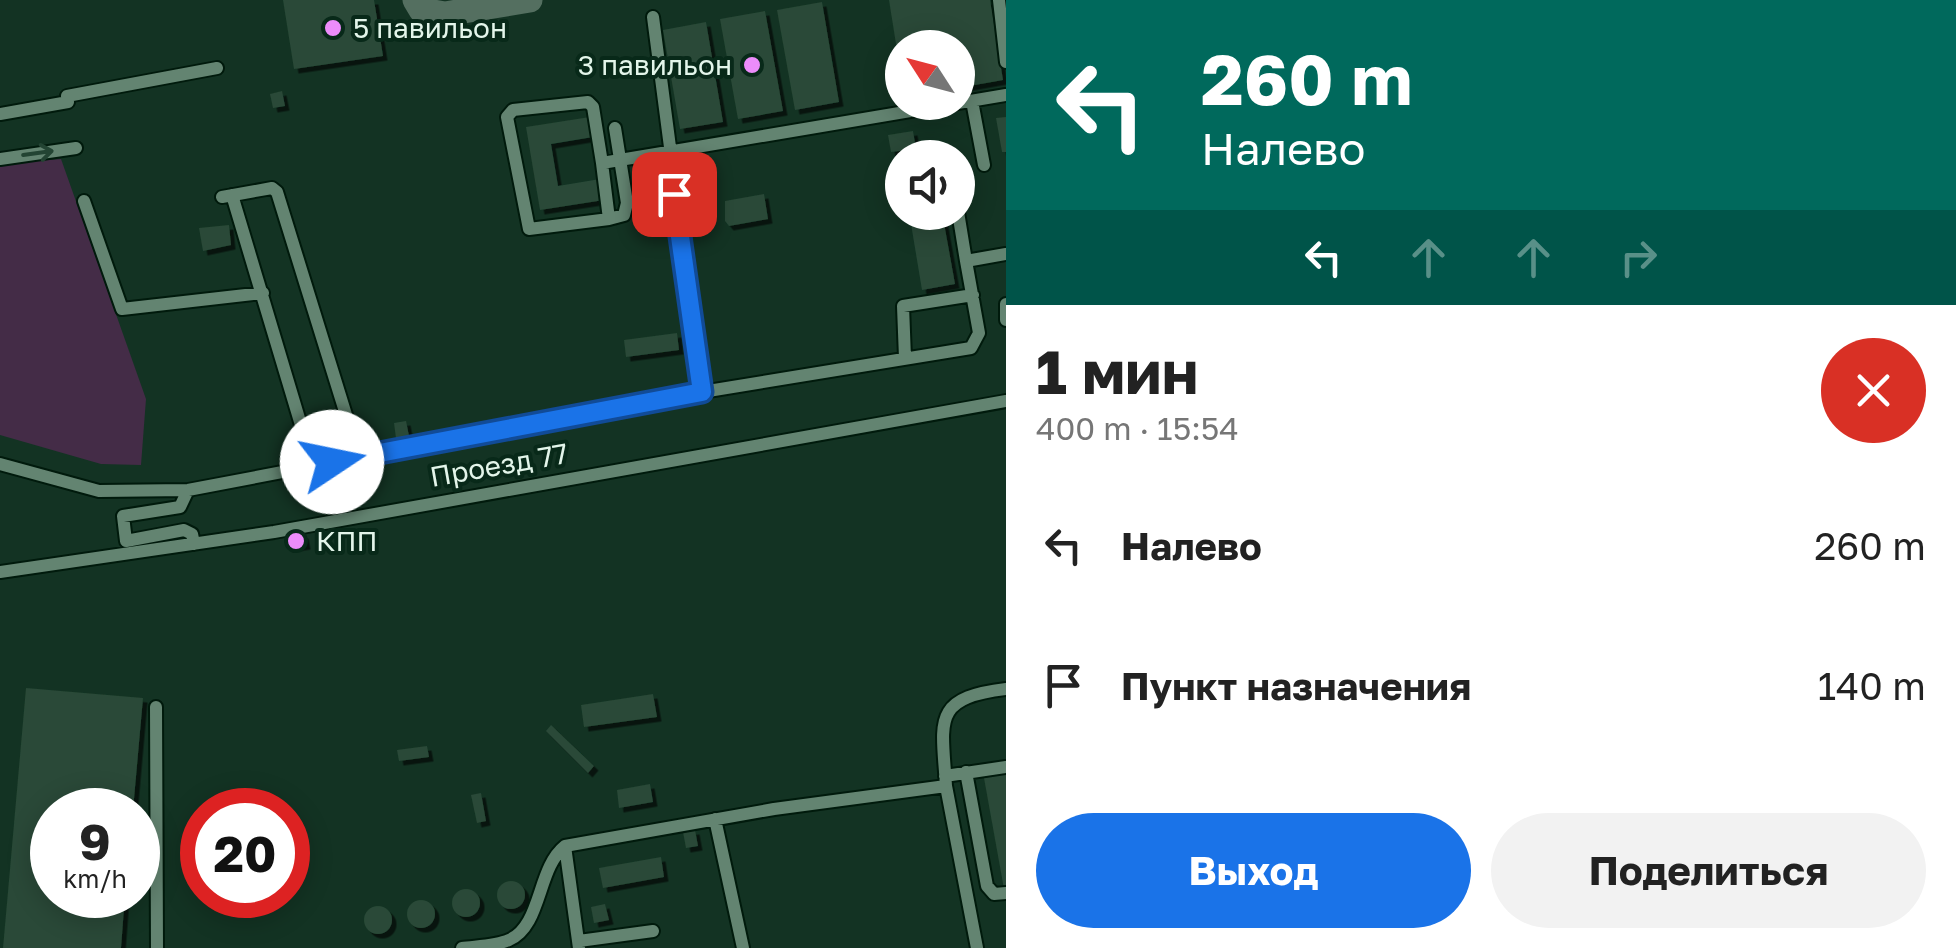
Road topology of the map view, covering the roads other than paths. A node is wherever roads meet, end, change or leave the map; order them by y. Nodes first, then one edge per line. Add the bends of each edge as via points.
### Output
1 (998, 0) edge
2 (652, 18) dead end
3 (1006, 62) edge
4 (217, 68) dead end
5 (1006, 95) edge
6 (975, 100) edge
7 (0, 114) edge
8 (885, 117) edge
9 (975, 117) edge
10 (615, 128) dead end
11 (76, 148) dead end
12 (669, 155) junction
13 (0, 158) edge
14 (620, 160) junction
15 (602, 163) junction
16 (984, 165) dead end
17 (84, 201) dead end
18 (610, 219) junction
19 (961, 230) edge
20 (1006, 254) edge
21 (966, 261) junction
22 (263, 294) junction
23 (973, 295) junction
24 (1006, 304) edge
25 (1006, 320) edge
26 (905, 358) junction
27 (702, 392) junction
28 (1006, 402) edge
29 (327, 435) junction
30 (332, 462) junction
31 (0, 464) edge
32 (188, 490) junction
33 (121, 492) junction
34 (123, 516) junction
35 (128, 548) junction
36 (0, 572) edge
37 (1006, 689) edge
38 (156, 706) dead end
39 (1006, 766) edge
40 (966, 772) junction
41 (946, 781) junction
42 (715, 819) junction
43 (565, 846) junction
44 (1006, 893) edge
45 (653, 931) dead end
46 (579, 945) edge
47 (157, 948) edge
48 (462, 948) edge
49 (743, 948) edge
50 (977, 948) edge

1 - 3 street
2 - 12 street
4 - 7 street
5 - 6 street
8 - 12 street
9 - 16 street
10 - 14 street
13 -> 11 street
12 - 14 street
12 - 27 street
14 - 15 street
14 - 18 street via 626,210
15 - 18 street
15 - 18 street via 588,102 513,110 507,117 525,226 534,232
17 - 22 street via 122,309
19 - 21 street
20 - 21 street
21 - 23 street
22 - 29 street via 304,434
22 - 29 street via 227,196 272,188 347,418
23 - 26 street via 979,333 971,348
23 - 26 street via 903,306
24 - 25 street
26 - 27 street
27 - 30 street
28 - 35 street, Проезд 77 via 194,544
29 - 30 street
30 - 32 street
31 - 33 street via 69,486
32 - 33 street
32 - 34 street via 180,507
33 - 34 street
34 - 35 street
35 - 36 street, Проезд 77
37 - 41 street via 968,694 952,705 944,727
38 - 47 street
39 - 40 street
40 - 41 street
40 - 44 street via 987,886 994,894
41 - 42 street
41 - 50 street
42 - 43 street
42 - 49 street
43 - 46 street
43 - 48 street via 549,863 522,930 511,940
45 - 46 street

